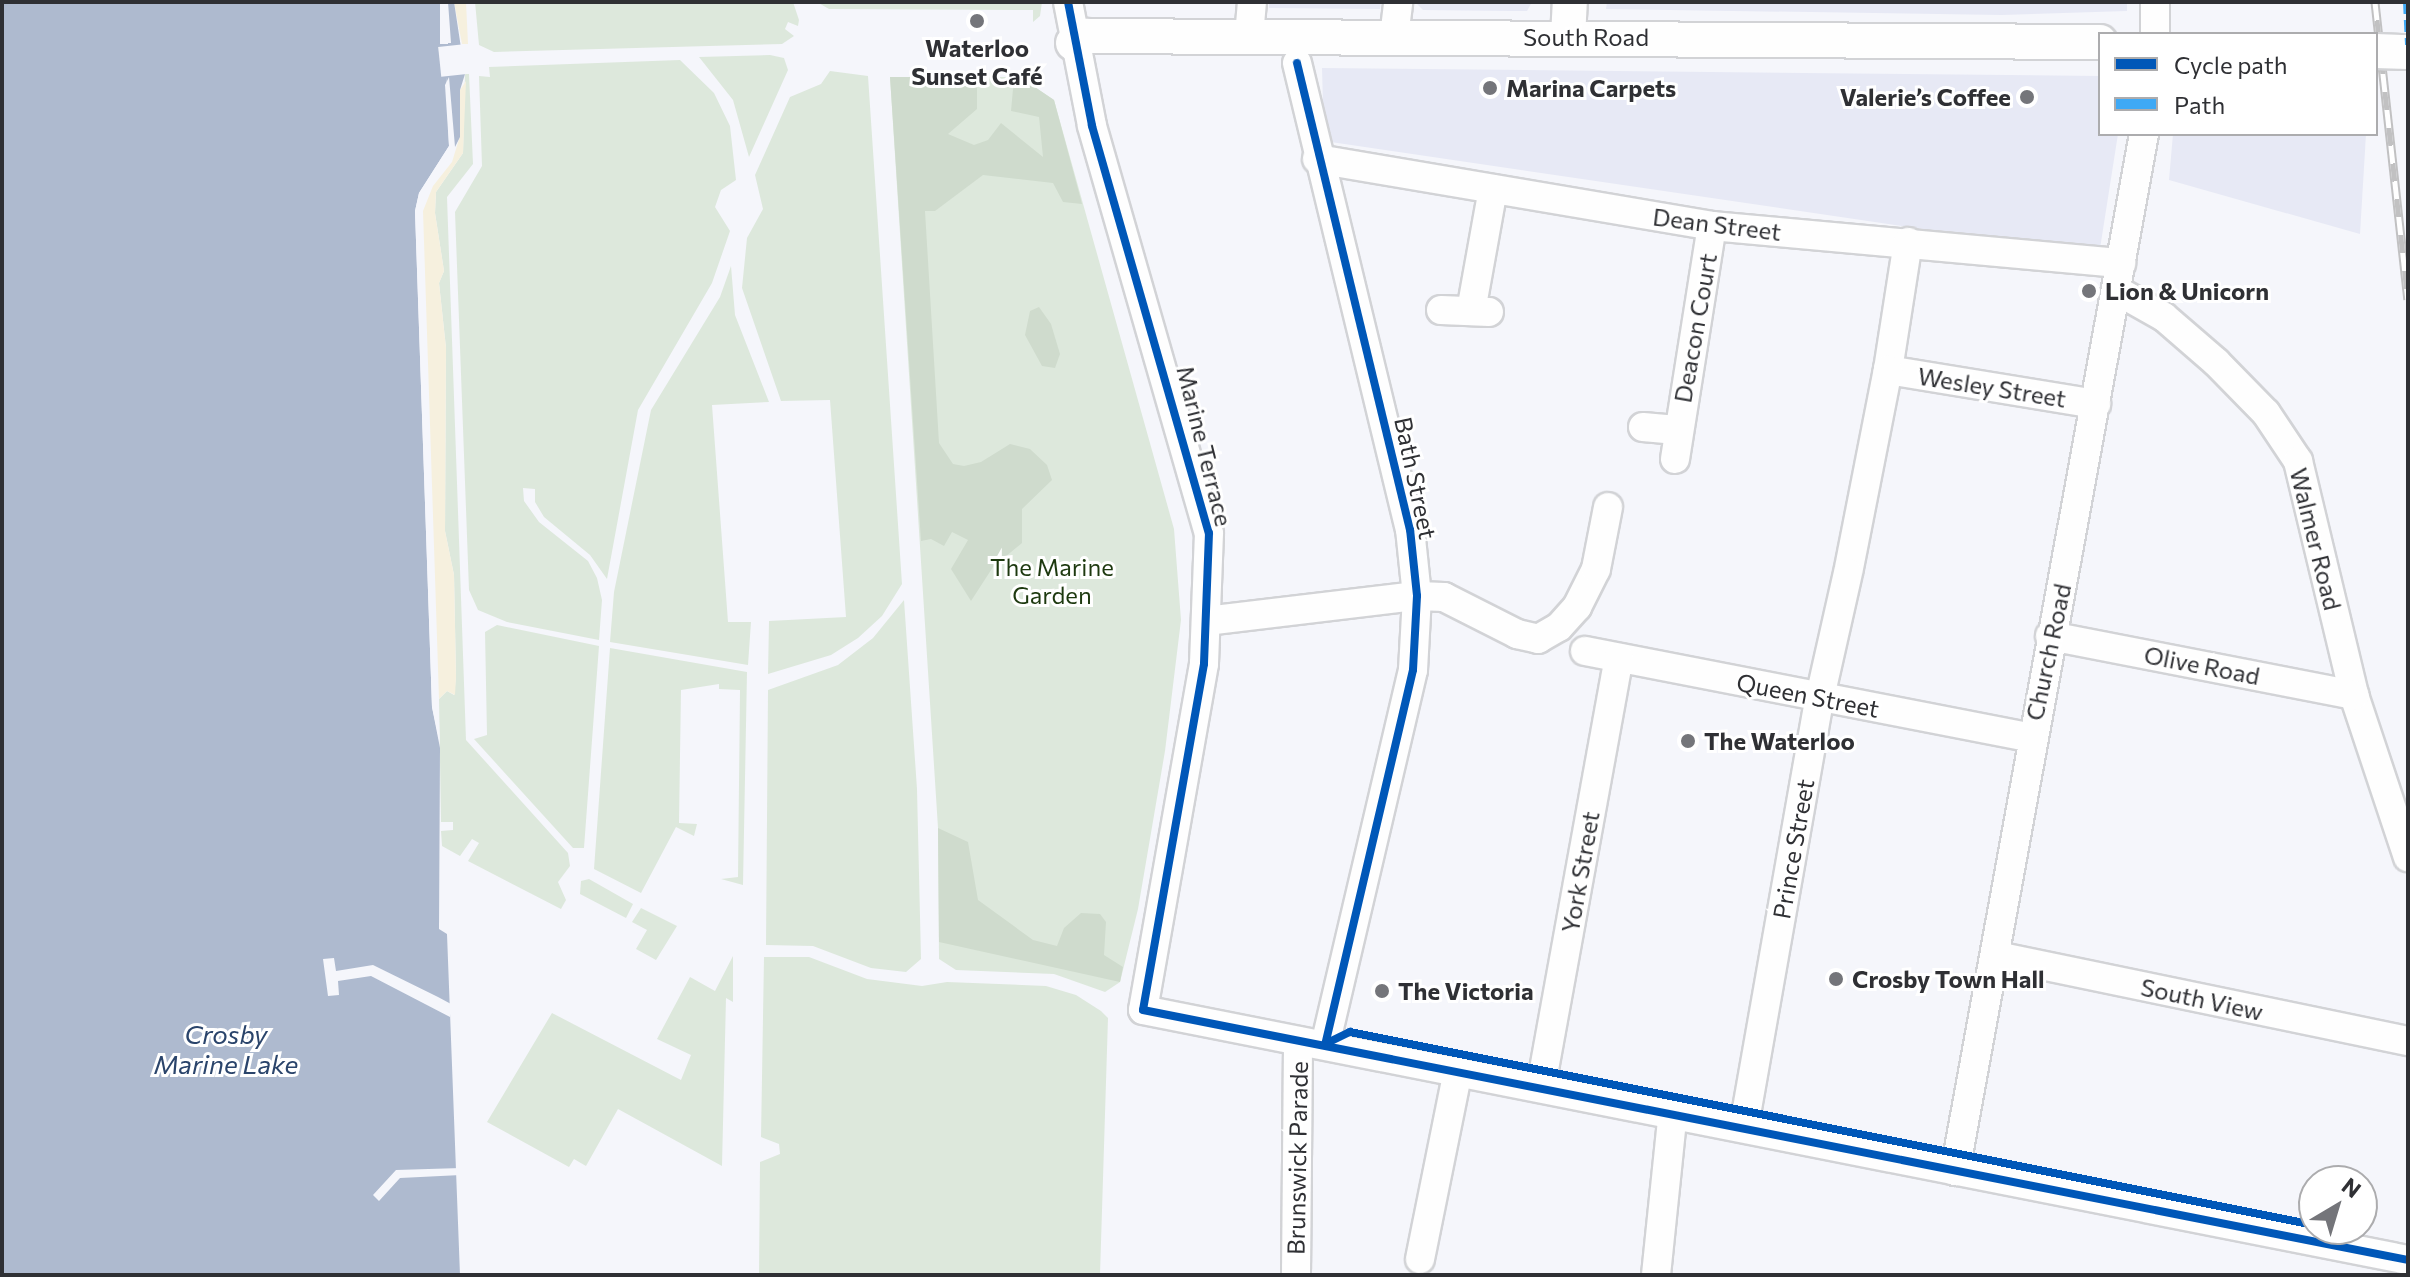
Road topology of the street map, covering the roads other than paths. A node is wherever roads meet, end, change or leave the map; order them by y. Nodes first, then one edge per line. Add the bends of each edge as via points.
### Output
1 (1068, 2) edge
2 (1252, 2) edge
3 (1398, 2) edge
4 (1570, 2) edge
5 (2155, 2) edge
6 (2155, 32) edge
7 (1249, 36) junction
8 (1394, 37) junction
9 (1568, 37) junction
10 (2098, 42) edge
11 (1073, 43) junction
12 (2378, 51) edge
13 (2408, 52) edge
14 (1297, 63) dead end
15 (2144, 136) edge
16 (1317, 159) junction
17 (1493, 189) junction
18 (1712, 226) junction
19 (1908, 242) junction
20 (2119, 277) junction
21 (1441, 310) dead end
22 (1888, 370) junction
23 (2096, 404) junction
24 (1643, 427) dead end
25 (1677, 430) junction
26 (1675, 459) dead end
27 (1608, 507) dead end
28 (1849, 571) joint
29 (1417, 596) junction
30 (1206, 621) junction
31 (2050, 636) junction
32 (1585, 651) dead end
33 (1619, 658) junction
34 (2354, 695) junction
35 (1820, 697) junction
36 (2031, 738) junction
37 (2408, 857) edge
38 (1997, 956) junction
39 (2408, 1041) edge
40 (1312, 1042) junction
41 (1458, 1071) junction
42 (1541, 1086) junction
43 (1673, 1111) junction
44 (1744, 1126) junction
45 (1955, 1171) junction
46 (1420, 1259) dead end
47 (2408, 1260) edge
48 (1296, 1275) edge
49 (1656, 1275) edge

1 - 11 street, Marine Terrace
2 - 7 street
3 - 8 street
4 - 9 street
5 - 6 street
7 - 8 street, South Road
7 - 11 street, South Road via 1087,36
8 - 9 street, South Road
9 - 10 street, South Road
11 - 30 street, Marine Terrace via 1209,533
12 - 13 street, bridge
14 - 16 street, Bath Street
15 - 20 street, Church Road
16 - 17 street, Dean Street
16 - 29 street, Bath Street via 1410,529
17 - 18 street, Dean Street
17 - 21 street via 1481,312
18 - 19 street, Dean Street
18 - 25 street, Deacon Court
19 - 20 street, Dean Street
19 - 22 street, Wesley Street
20 - 23 street, Church Road
20 - 34 street, Walmer Road via 2266,413 2298,461
22 - 23 street, Wesley Street
22 - 28 street, Wesley Street
23 - 31 street, Church Road
24 - 25 street, Deacon Court
25 - 26 street, Deacon Court
27 - 29 street via 1596,569 1577,607 1559,627 1538,639 1517,634 1444,597
28 - 35 street, Prince Street
29 - 30 street
29 - 40 street, Bath Street via 1413,670
30 - 40 street, Marine Terrace via 1190,752 1143,1010
31 - 34 street, Olive Road
31 - 36 street, Church Road
32 - 33 street, Queen Street
33 - 35 street, Queen Street
33 - 42 street, York Street
34 - 37 street, Walmer Road
35 - 36 street, Queen Street
35 - 44 street, Prince Street
36 - 38 street, Church Road
38 - 39 street, South View
38 - 45 street, Church Road
40 - 41 street
40 - 48 street, Brunswick Parade
41 - 42 street
41 - 46 street
42 - 43 street
43 - 44 street
43 - 49 street
44 - 45 street
45 - 47 street

